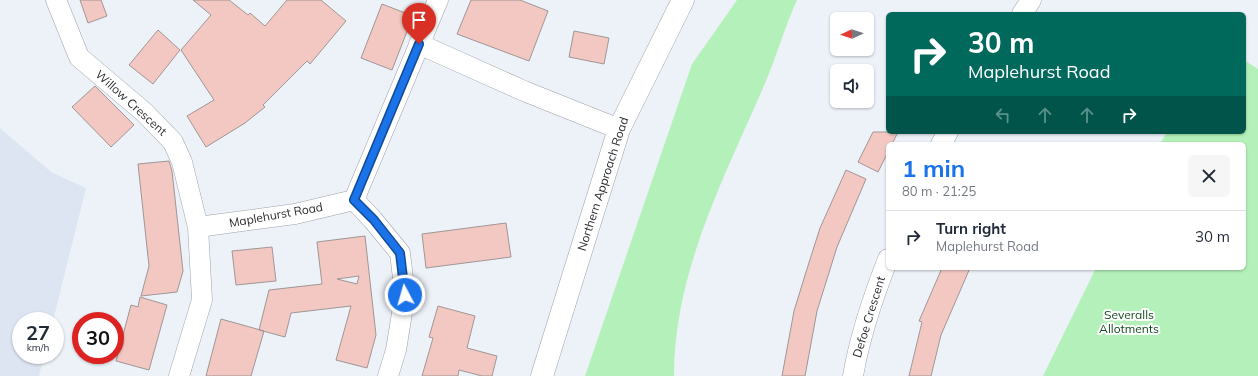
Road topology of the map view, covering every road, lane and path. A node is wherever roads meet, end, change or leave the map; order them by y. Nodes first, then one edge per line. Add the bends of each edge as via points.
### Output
1 (56, 0) edge
2 (438, 0) edge
3 (683, 0) edge
4 (1031, 0) edge
5 (1023, 12) edge
6 (419, 44) junction
7 (619, 129) junction
8 (354, 200) junction
9 (198, 228) junction
10 (886, 264) edge
11 (179, 376) edge
12 (388, 376) edge
13 (542, 376) edge
14 (853, 376) edge

1 - 9 street, Willow Crescent via 79,57 173,142 182,162
2 - 6 street
3 - 7 main road, Northern Approach Road
4 - 5 street
6 - 7 street via 524,91
6 - 8 street
7 - 13 main road, Northern Approach Road
8 - 9 street, Maplehurst Road via 295,214
8 - 12 street via 400,253 405,295 396,350
9 - 11 street, Willow Crescent via 202,300
10 - 14 street, Defoe Crescent via 870,305

